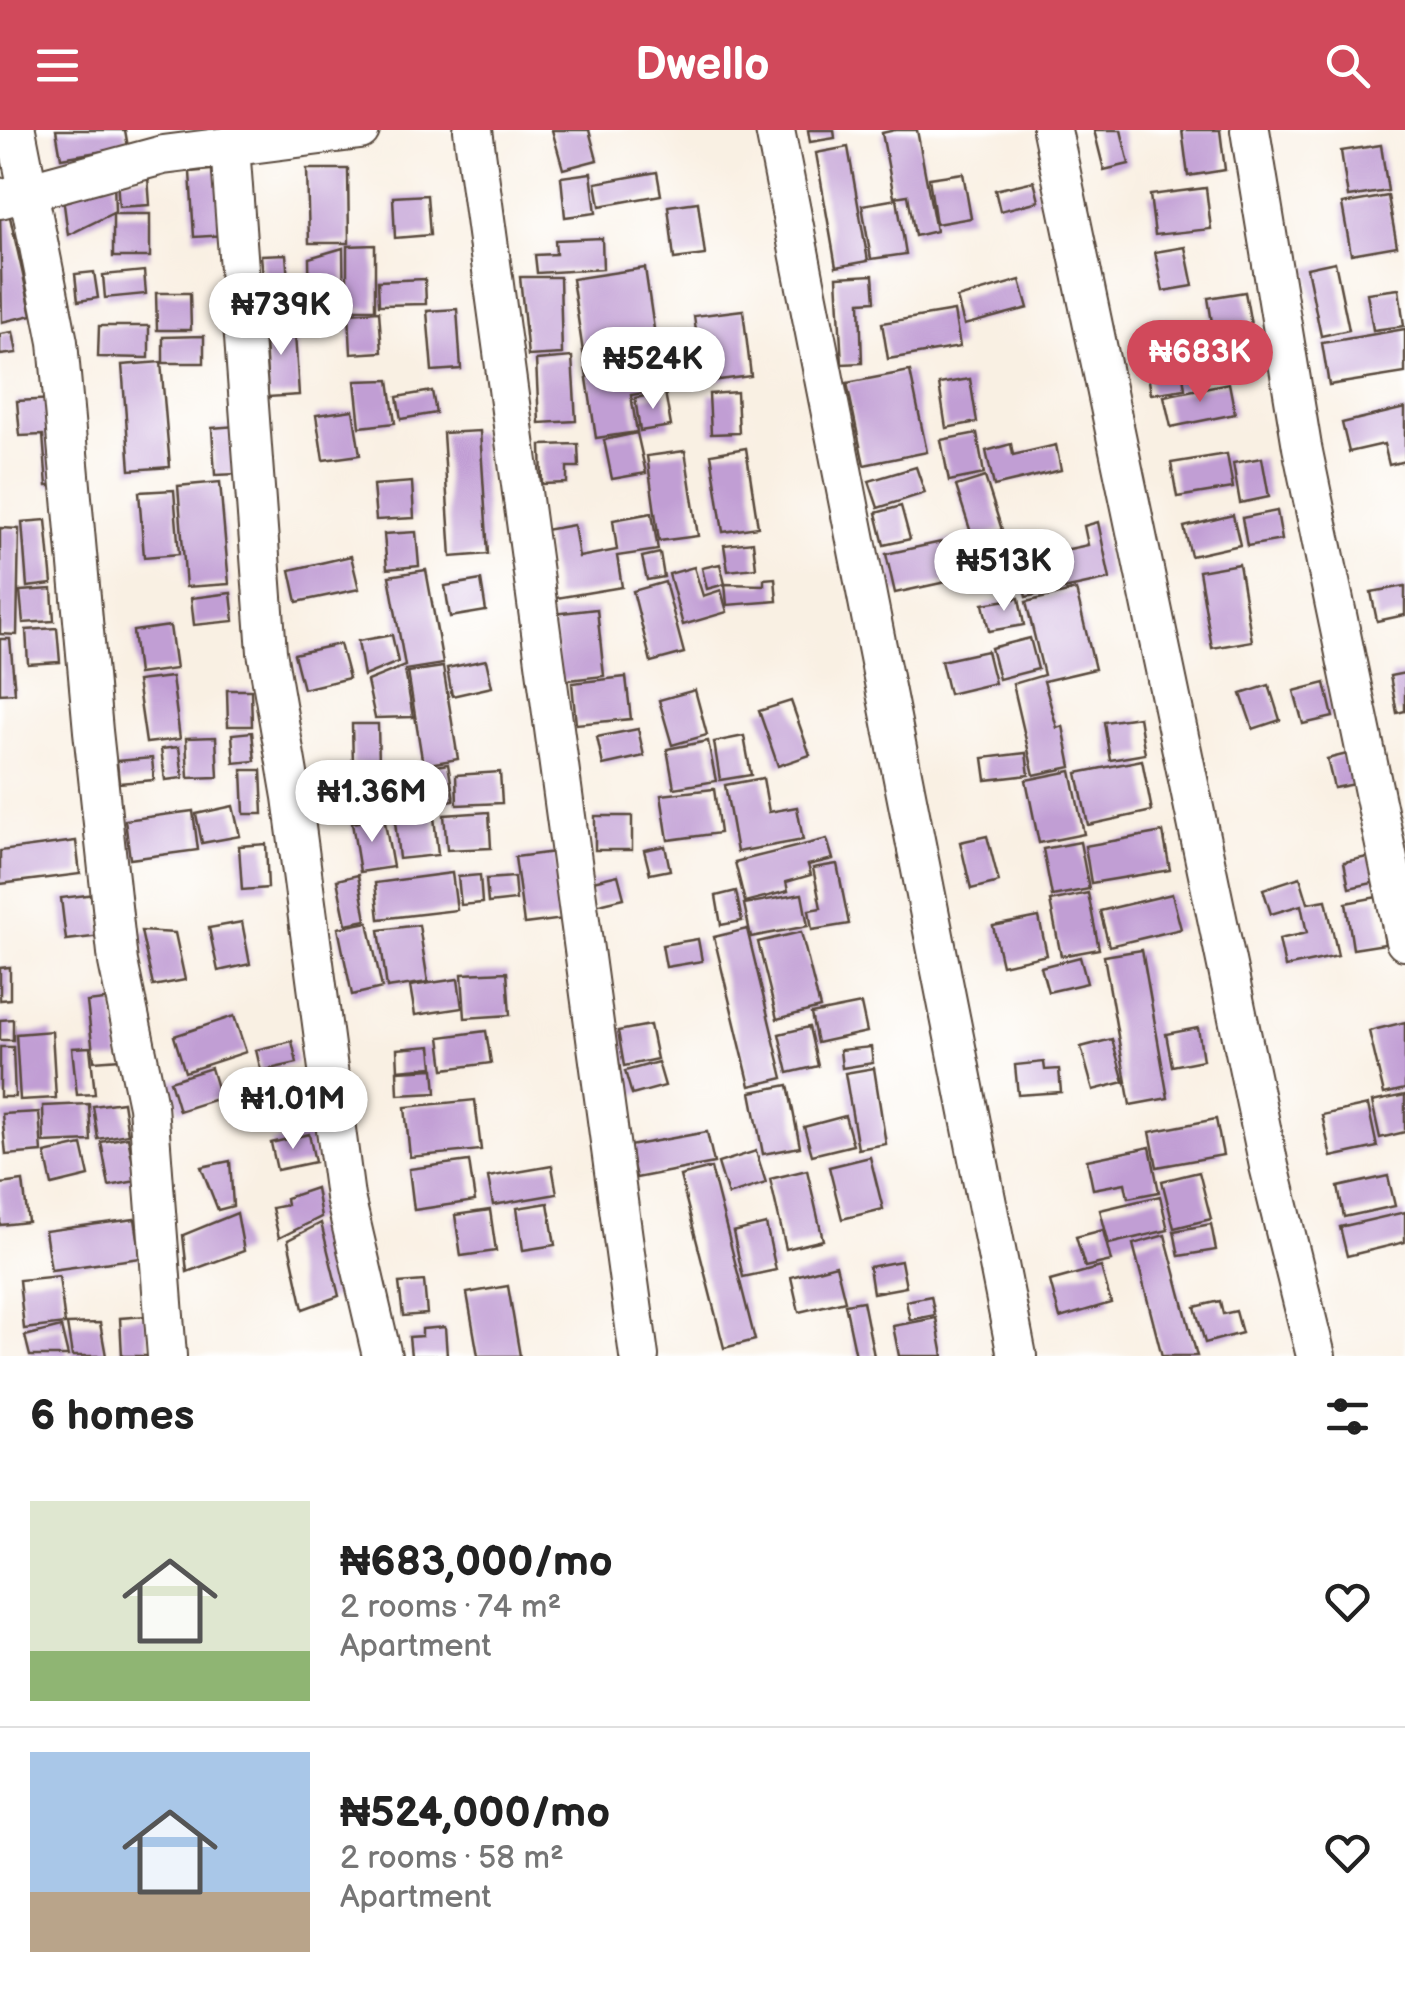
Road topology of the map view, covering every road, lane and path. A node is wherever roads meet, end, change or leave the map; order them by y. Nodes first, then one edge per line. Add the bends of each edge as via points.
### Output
1 (16, 130) edge
2 (360, 130) edge
3 (474, 130) edge
4 (776, 130) edge
5 (1052, 130) edge
6 (1250, 130) edge
7 (230, 146) junction
8 (14, 196) edge
9 (1405, 941) edge
10 (167, 1356) edge
11 (382, 1356) edge
12 (639, 1356) edge
13 (1016, 1356) edge
14 (1316, 1356) edge

1 - 8 street
2 - 7 street
3 - 12 street
4 - 13 street
5 - 14 street via 1269,1166
6 - 9 street via 1302,446
7 - 8 street via 164,155
7 - 11 street via 267,652 345,1197
8 - 10 street via 58,342 116,942 148,1106

